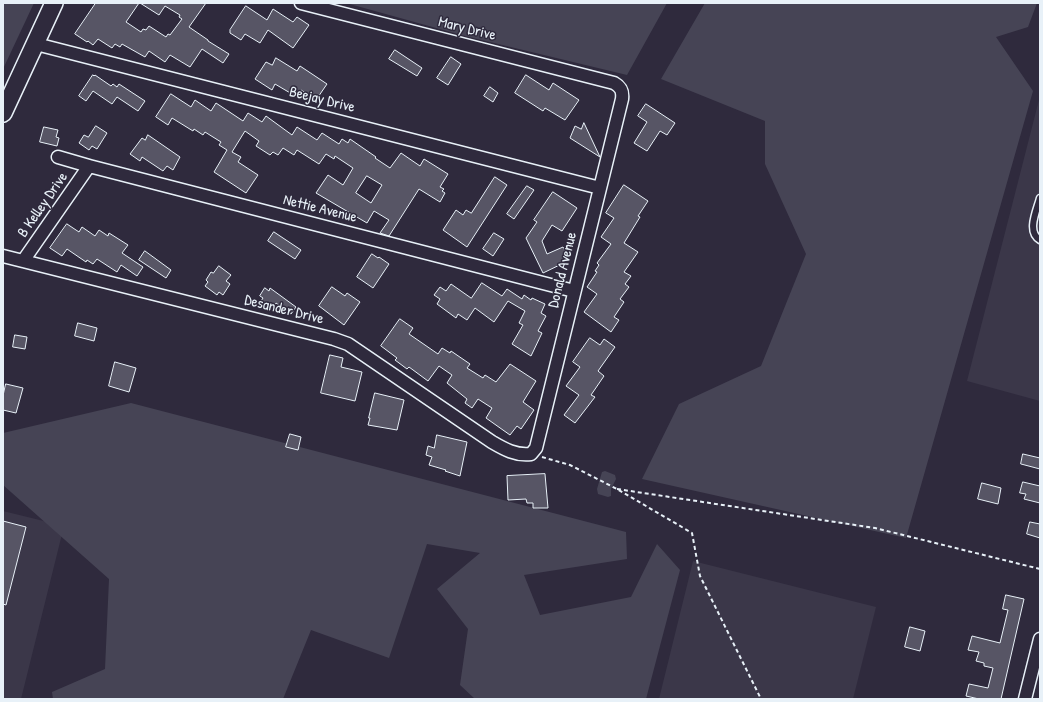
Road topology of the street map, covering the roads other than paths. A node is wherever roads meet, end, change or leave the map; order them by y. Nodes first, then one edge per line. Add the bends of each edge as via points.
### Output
1 (54, 3) edge
2 (301, 3) edge
3 (36, 44) junction
4 (622, 92) joint
5 (3, 113) edge
6 (58, 157) dead end
7 (89, 166) junction
8 (600, 188) junction
9 (1040, 198) edge
10 (1040, 240) edge
11 (3, 256) edge
12 (23, 261) junction
13 (574, 291) junction
14 (531, 454) joint
15 (1040, 640) edge
16 (1025, 699) edge

1 - 3 street
2 - 4 street, Mary Drive via 614,83 620,86
3 - 5 street
3 - 8 street, Beejay Drive
4 - 8 street, Donald Avenue
6 - 7 street, Nettie Avenue
7 - 12 street, B Kelley Drive
7 - 13 street, Nettie Avenue
8 - 13 street, Donald Avenue
9 - 10 lane via 1032,229 1036,238
11 - 12 street, Desander Drive
12 - 14 street, Desander Drive via 348,344 492,442 506,450 523,455
13 - 14 street, Donald Avenue via 536,448
15 - 16 street

